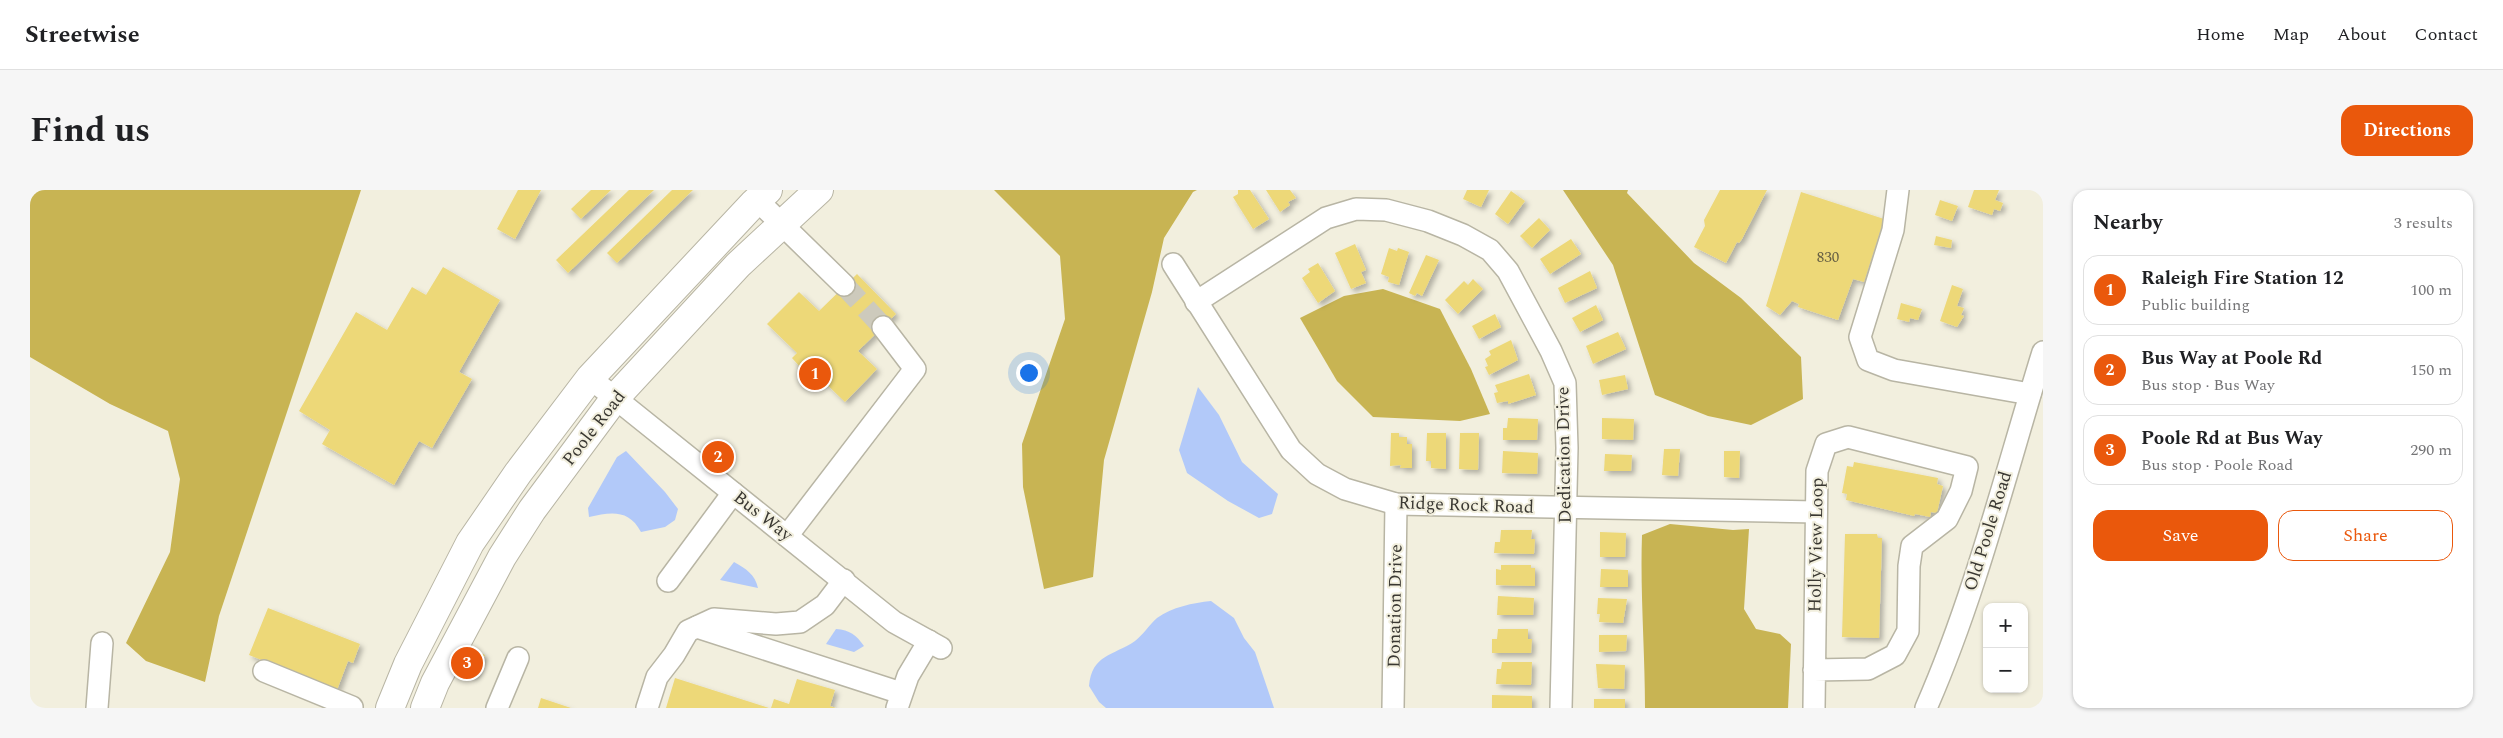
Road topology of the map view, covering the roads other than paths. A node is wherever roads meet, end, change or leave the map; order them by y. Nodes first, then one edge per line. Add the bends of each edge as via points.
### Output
1 (819, 190) edge
2 (1898, 190) edge
3 (763, 195) edge
4 (781, 225) junction
5 (1173, 264) dead end
6 (844, 285) tunnel mouth
7 (1196, 302) junction
8 (883, 327) tunnel mouth
9 (2043, 352) edge
10 (590, 378) junction
11 (2030, 394) junction
12 (615, 398) junction
13 (733, 493) junction
14 (1396, 504) junction
15 (1565, 507) junction
16 (1816, 512) junction
17 (787, 536) junction
18 (844, 580) junction
19 (668, 581) dead end
20 (697, 627) junction
21 (102, 643) dead end
22 (518, 658) dead end
23 (1814, 670) junction
24 (264, 671) dead end
25 (898, 701) edge
26 (352, 707) edge
27 (97, 708) edge
28 (390, 708) edge
29 (425, 708) edge
30 (497, 708) edge
31 (647, 708) edge
32 (1393, 708) edge
33 (1561, 708) edge
34 (1814, 708) edge
35 (1926, 708) edge

1 - 4 main road, Poole Road
2 - 11 street via 1893,230 1860,337 1868,360 1894,370
3 - 4 street
3 - 10 main road, Poole Road
4 - 6 street
4 - 12 main road, Poole Road via 738,265
5 - 7 street, Ridge Rock Road
7 - 14 street, Ridge Rock Road via 1291,450 1317,474 1345,489
7 - 15 street, Dedication Drive via 1326,218 1356,209 1386,210 1428,221 1490,250 1508,271 1565,383
8 - 17 street via 915,369
9 - 11 street, Old Poole Road
10 - 12 street, Bus Way
10 - 28 main road, Poole Road via 470,543 408,664
11 - 35 street, Old Poole Road via 1963,614
12 - 13 street, Bus Way
12 - 29 main road, Poole Road via 502,556
13 - 17 street, Bus Way
13 - 19 street
14 - 15 street, Ridge Rock Road
14 - 32 street, Donation Drive
15 - 16 street, Ridge Rock Road
15 - 33 street, Dedication Drive
16 - 23 street, Holly View Loop
16 - 23 street, Holly View Loop via 1817,471 1826,444 1848,438 1967,467 1961,491 1947,519 1912,546 1908,631 1895,655 1868,669
17 - 18 street, Bus Way
18 - 20 street via 825,605 800,622 776,624 714,619
18 - 25 street, Bus Way via 894,622 935,644 908,676
20 - 25 street
20 - 31 street via 688,631 656,677
21 - 27 street
22 - 30 street
23 - 34 street, Holly View Loop
24 - 26 street

